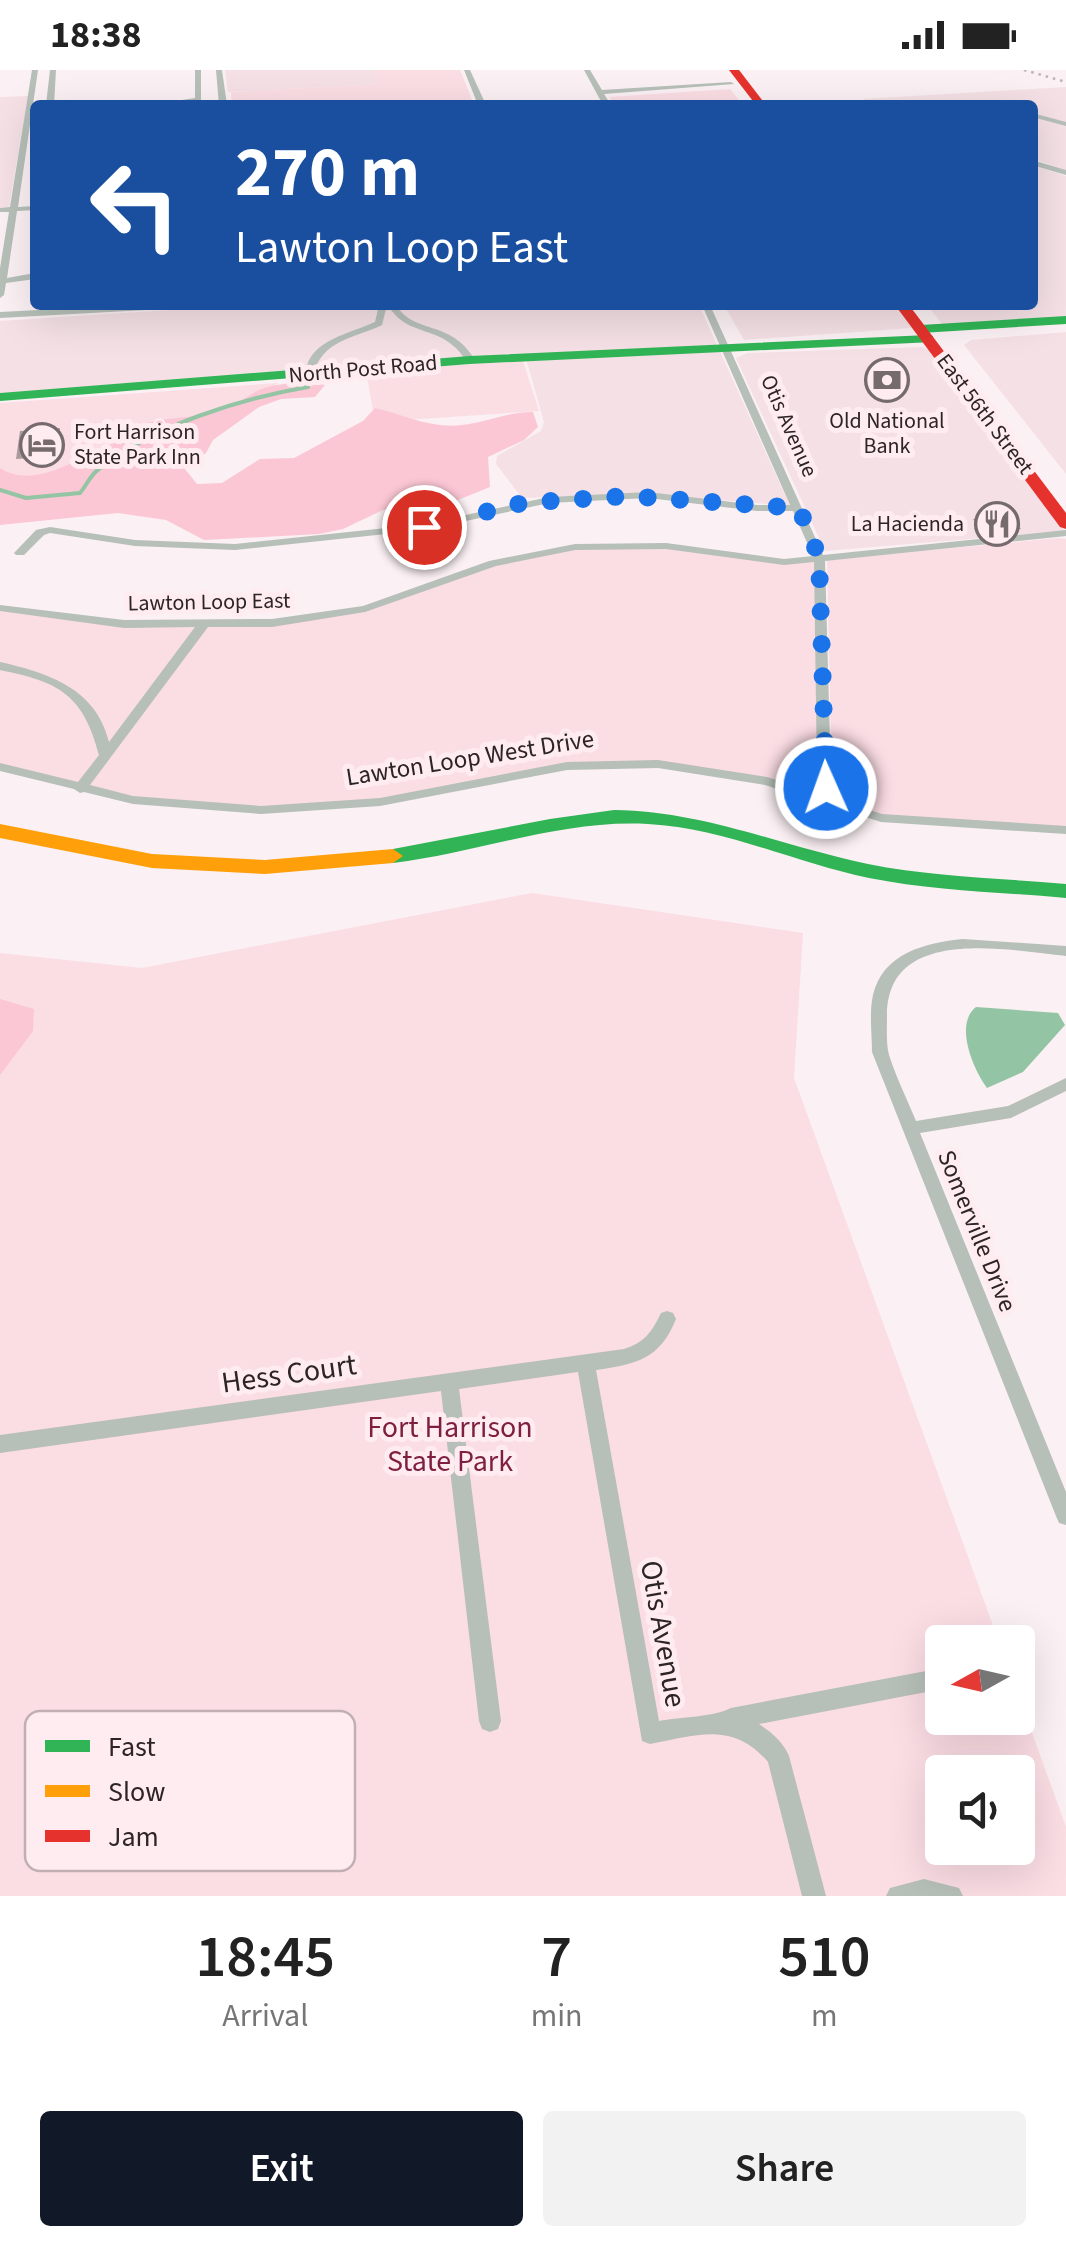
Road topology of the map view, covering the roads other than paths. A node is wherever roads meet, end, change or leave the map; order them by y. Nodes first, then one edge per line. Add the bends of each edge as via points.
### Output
1 (35, 70) edge
2 (53, 70) edge
3 (198, 70) edge
4 (219, 70) edge
5 (467, 70) edge
6 (587, 70) edge
7 (728, 75) edge
8 (600, 92) junction
9 (33, 100) edge
10 (50, 100) edge
11 (199, 100) edge
12 (223, 100) edge
13 (480, 100) edge
14 (604, 100) edge
15 (743, 100) edge
16 (755, 100) edge
17 (1039, 116) dead end
18 (30, 122) edge
19 (1066, 124) edge
20 (1038, 164) edge
21 (1066, 173) edge
22 (30, 208) edge
23 (13, 209) junction
24 (0, 210) edge
25 (30, 274) edge
26 (3, 277) edge
27 (0, 295) edge
28 (92, 310) edge
29 (382, 310) edge
30 (394, 310) edge
31 (708, 310) edge
32 (907, 310) edge
33 (922, 310) edge
34 (0, 315) edge
35 (1066, 320) edge
36 (411, 323) junction
37 (370, 328) junction
38 (1066, 330) edge
39 (933, 334) junction
40 (726, 347) junction
41 (470, 360) junction
42 (309, 374) junction
43 (0, 397) edge
44 (1066, 494) edge
45 (799, 508) junction
46 (1066, 524) edge
47 (1066, 534) edge
48 (20, 553) dead end
49 (819, 557) junction
50 (0, 608) edge
51 (202, 626) junction
52 (0, 666) edge
53 (105, 754) junction
54 (0, 766) edge
55 (80, 789) junction
56 (836, 806) junction
57 (1066, 830) edge
58 (0, 832) edge
59 (1066, 891) edge
60 (1066, 952) edge
61 (1065, 1088) edge
62 (908, 1128) junction
63 (667, 1319) dead end
64 (586, 1363) junction
65 (449, 1382) junction
66 (0, 1444) edge
67 (1066, 1516) edge
68 (925, 1681) edge
69 (490, 1721) dead end
70 (722, 1721) junction
71 (814, 1896) edge
72 (898, 1896) edge
73 (951, 1896) edge

1 - 9 street
2 - 10 street
3 - 11 street
4 - 12 street
5 - 13 street
6 - 8 street
7 - 8 street
7 - 15 street
7 - 16 street
8 - 14 street
17 - 19 street
18 - 23 street
20 - 21 street
22 - 23 street
23 - 24 street
23 - 26 street
25 - 26 street
26 - 27 street
28 - 34 street
29 - 37 street via 382,320
30 - 36 street
31 - 40 street, Otis Avenue
32 - 39 street, East 56th Street
33 - 39 street, East 56th Street
35 - 39 street, North Post Road
36 - 37 street
36 - 41 street via 459,342
37 - 42 street via 319,350
38 - 39 street, North Post Road
39 - 40 street, North Post Road
39 - 44 street, East 56th Street
39 - 46 street, East 56th Street
40 - 41 street, North Post Road
40 - 45 street, Otis Avenue
41 - 42 street, North Post Road
42 - 43 street, North Post Road
45 - 48 street via 648,495 568,499 424,527 235,547 135,543 50,530
45 - 49 street, Otis Avenue
47 - 49 street, Lawton Loop East
49 - 51 street, Lawton Loop East via 775,562 666,546 575,547 492,563 349,612
49 - 56 street, Otis Avenue via 824,776
50 - 51 street, Lawton Loop East via 91,622
51 - 53 street
52 - 53 street via 42,677 80,698 98,722
53 - 55 street
54 - 55 street, Lawton Loop West Drive
55 - 56 street, Lawton Loop West Drive via 180,806 304,809 416,796 548,768 628,763 738,774
56 - 57 street, Lawton Loop West Drive via 893,820
58 - 59 street via 152,861 265,868 420,854 572,818 648,817 712,825 869,871
60 - 62 street, Somerville Drive via 964,943 929,949 902,963 881,996 880,1052
61 - 62 street via 996,1116
62 - 67 street, Somerville Drive
63 - 64 street via 663,1335 648,1349
64 - 65 street, Hess Court
64 - 70 street, Otis Avenue via 650,1732
65 - 66 street, Hess Court
65 - 69 street
68 - 70 street
70 - 71 street, Otis Avenue via 754,1730 778,1756
72 - 73 street

